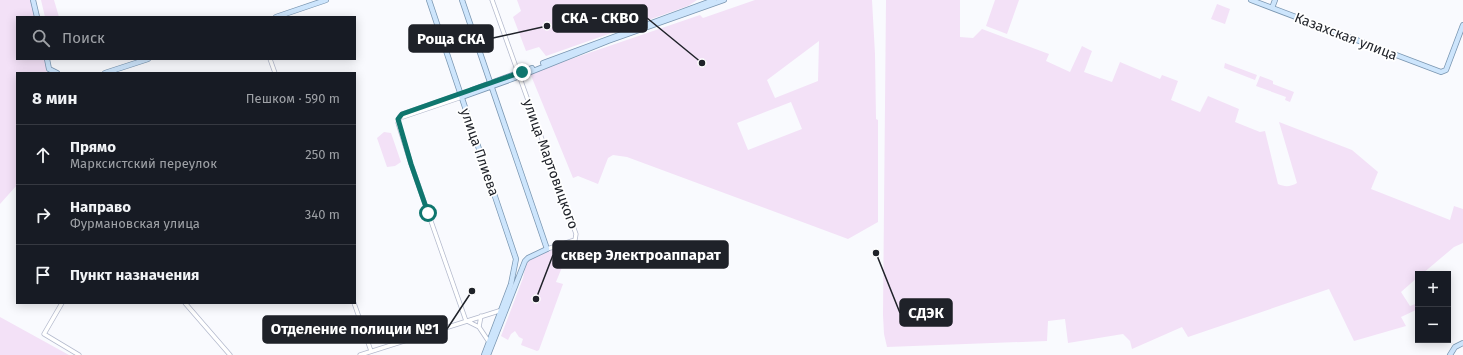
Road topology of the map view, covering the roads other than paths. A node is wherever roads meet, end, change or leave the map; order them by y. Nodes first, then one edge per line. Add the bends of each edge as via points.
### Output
1 (33, 0) edge
2 (326, 0) edge
3 (429, 0) edge
4 (462, 0) edge
5 (492, 0) edge
6 (714, 0) edge
7 (724, 0) edge
8 (1251, 0) edge
9 (1274, 0) edge
10 (1272, 8) junction
11 (37, 16) edge
12 (279, 16) edge
13 (1463, 25) edge
14 (47, 60) edge
15 (145, 60) edge
16 (270, 60) edge
17 (49, 71) edge
18 (108, 72) edge
19 (275, 72) edge
20 (518, 75) junction
21 (491, 85) junction
22 (461, 95) junction
23 (547, 249) junction
24 (61, 304) edge
25 (186, 304) edge
26 (354, 304) edge
27 (502, 310) junction
28 (489, 313) junction
29 (481, 316) junction
30 (498, 320) junction
31 (466, 321) junction
32 (479, 327) junction
33 (495, 333) junction
34 (485, 334) junction
35 (489, 342) junction
36 (1463, 342) edge
37 (371, 351) junction
38 (79, 355) edge
39 (230, 355) edge
40 (360, 355) edge
41 (484, 355) edge
42 (488, 355) edge
43 (1450, 355) edge

1 - 11 main road
2 - 12 main road
3 - 22 main road, улица Плиева
4 - 21 main road
5 - 20 street, улица Мартовицкого
6 - 20 main road via 610,37
7 - 20 main road
8 - 10 main road, Казахская улица
9 - 10 main road
10 - 13 main road, Казахская улица via 1442,72 1446,70
14 - 17 main road
15 - 18 main road
16 - 19 street
20 - 21 main road
20 - 23 street, улица Мартовицкого via 576,238
21 - 22 main road
21 - 23 main road
22 - 27 main road, улица Плиева via 516,259 514,277
22 - 31 street via 402,114 398,123
23 - 33 main road via 528,258 522,267
24 - 38 street via 44,332 45,337
25 - 39 street
26 - 37 street
27 - 28 street
27 - 30 main road
28 - 29 street
28 - 30 street
29 - 31 street
29 - 32 street
30 - 33 main road
30 - 33 street
31 - 32 street
31 - 37 street
32 - 34 street
33 - 34 street
33 - 35 main road
33 - 42 main road
34 - 35 street
35 - 41 main road
36 - 43 main road via 1455,347
37 - 40 street

